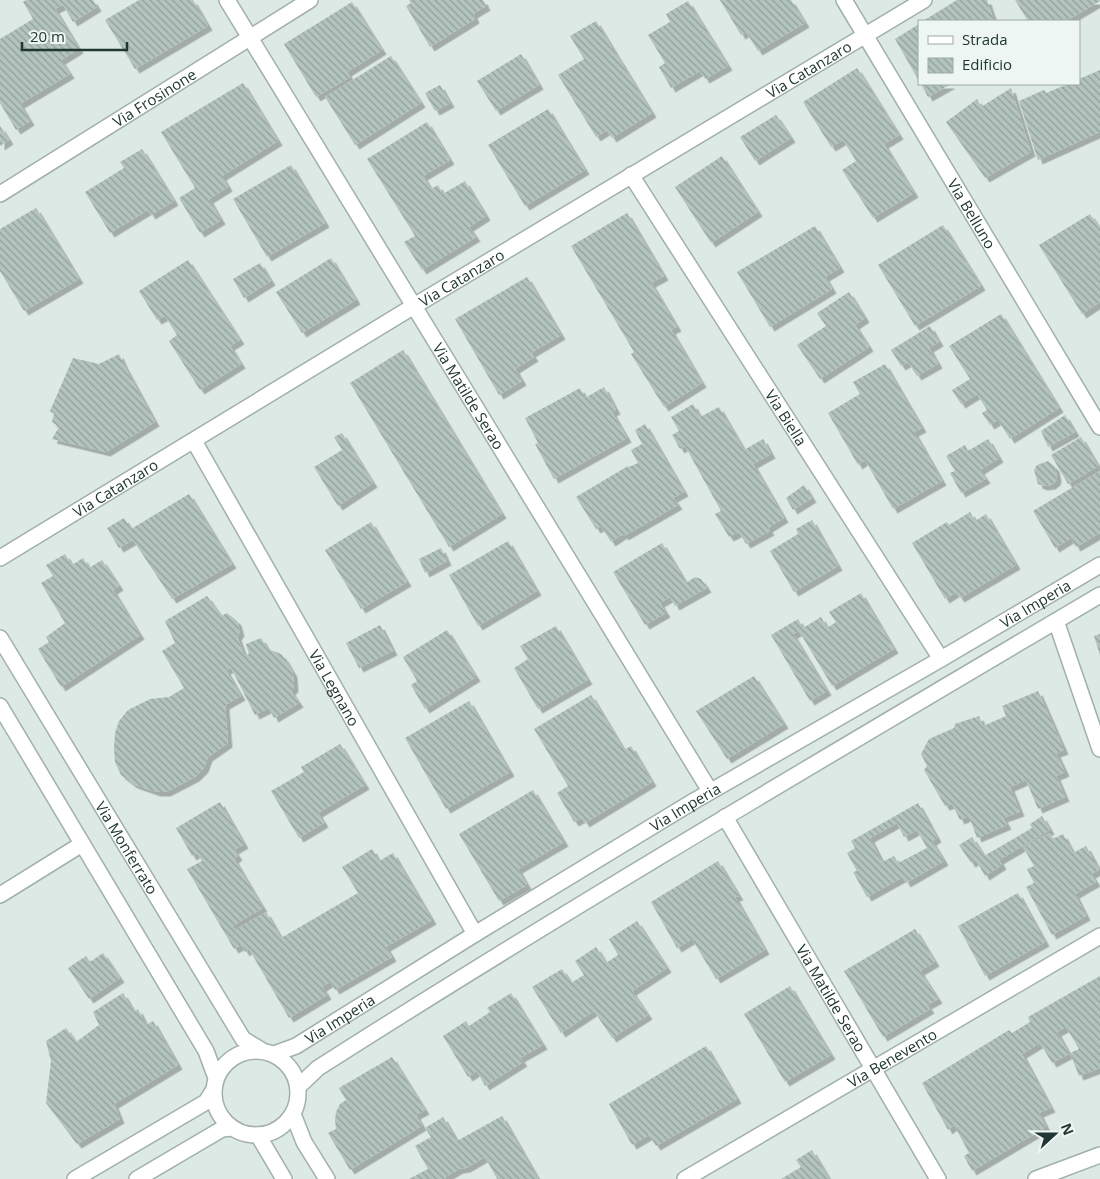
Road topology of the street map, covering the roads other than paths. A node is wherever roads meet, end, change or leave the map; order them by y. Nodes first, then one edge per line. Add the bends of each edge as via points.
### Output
1 (226, 0) edge
2 (310, 0) edge
3 (844, 0) edge
4 (924, 0) edge
5 (865, 34) junction
6 (250, 36) junction
7 (631, 175) junction
8 (0, 194) edge
9 (414, 306) junction
10 (1100, 427) edge
11 (194, 441) junction
12 (0, 558) edge
13 (1100, 565) edge
14 (1100, 595) edge
15 (1056, 621) junction
16 (0, 638) edge
17 (941, 658) junction
18 (0, 706) edge
19 (1100, 749) edge
20 (710, 792) junction
21 (726, 817) junction
22 (82, 844) junction
23 (0, 895) edge
24 (475, 934) junction
25 (1100, 936) edge
26 (267, 1052) junction
27 (874, 1069) junction
28 (215, 1084) junction
29 (298, 1087) junction
30 (293, 1114) junction
31 (232, 1128) junction
32 (258, 1135) junction
33 (1100, 1155) edge
34 (75, 1179) edge
35 (137, 1179) edge
36 (284, 1179) edge
37 (327, 1179) edge
38 (685, 1179) edge
39 (938, 1179) edge
40 (1036, 1179) edge

1 - 6 street, Via Matilde Serao
2 - 6 street, Via Frosinone
3 - 5 street, Via Belluno
4 - 5 street, Via Catanzaro
5 - 7 street, Via Catanzaro
5 - 10 street, Via Belluno
6 - 8 street, Via Frosinone
6 - 9 street, Via Matilde Serao
7 - 9 street, Via Catanzaro
7 - 17 street, Via Biella
9 - 11 street, Via Catanzaro
9 - 20 street, Via Matilde Serao
11 - 12 street, Via Catanzaro
11 - 24 street, Via Legnano
13 - 17 street, Via Imperia
14 - 15 street, Via Imperia
15 - 19 street
15 - 21 street, Via Imperia
16 - 26 street, Via Monferrato via 243,1039
17 - 20 street, Via Imperia
18 - 22 street
20 - 24 street, Via Imperia
21 - 27 street, Via Matilde Serao
21 - 29 street, Via Imperia via 318,1068
22 - 23 street
22 - 28 street via 202,1044
24 - 26 street, Via Imperia via 296,1046
25 - 27 street, Via Benevento
26 - 28 street via 247,1051 234,1056 224,1066
26 - 29 street via 285,1062
27 - 38 street, Via Benevento
27 - 39 street, Via Matilde Serao
28 - 31 street via 216,1105
28 - 34 street via 206,1102
29 - 30 street via 298,1101
30 - 32 street via 284,1125
30 - 37 street via 304,1142
31 - 32 street
31 - 35 street via 222,1129
32 - 36 street
33 - 40 street

